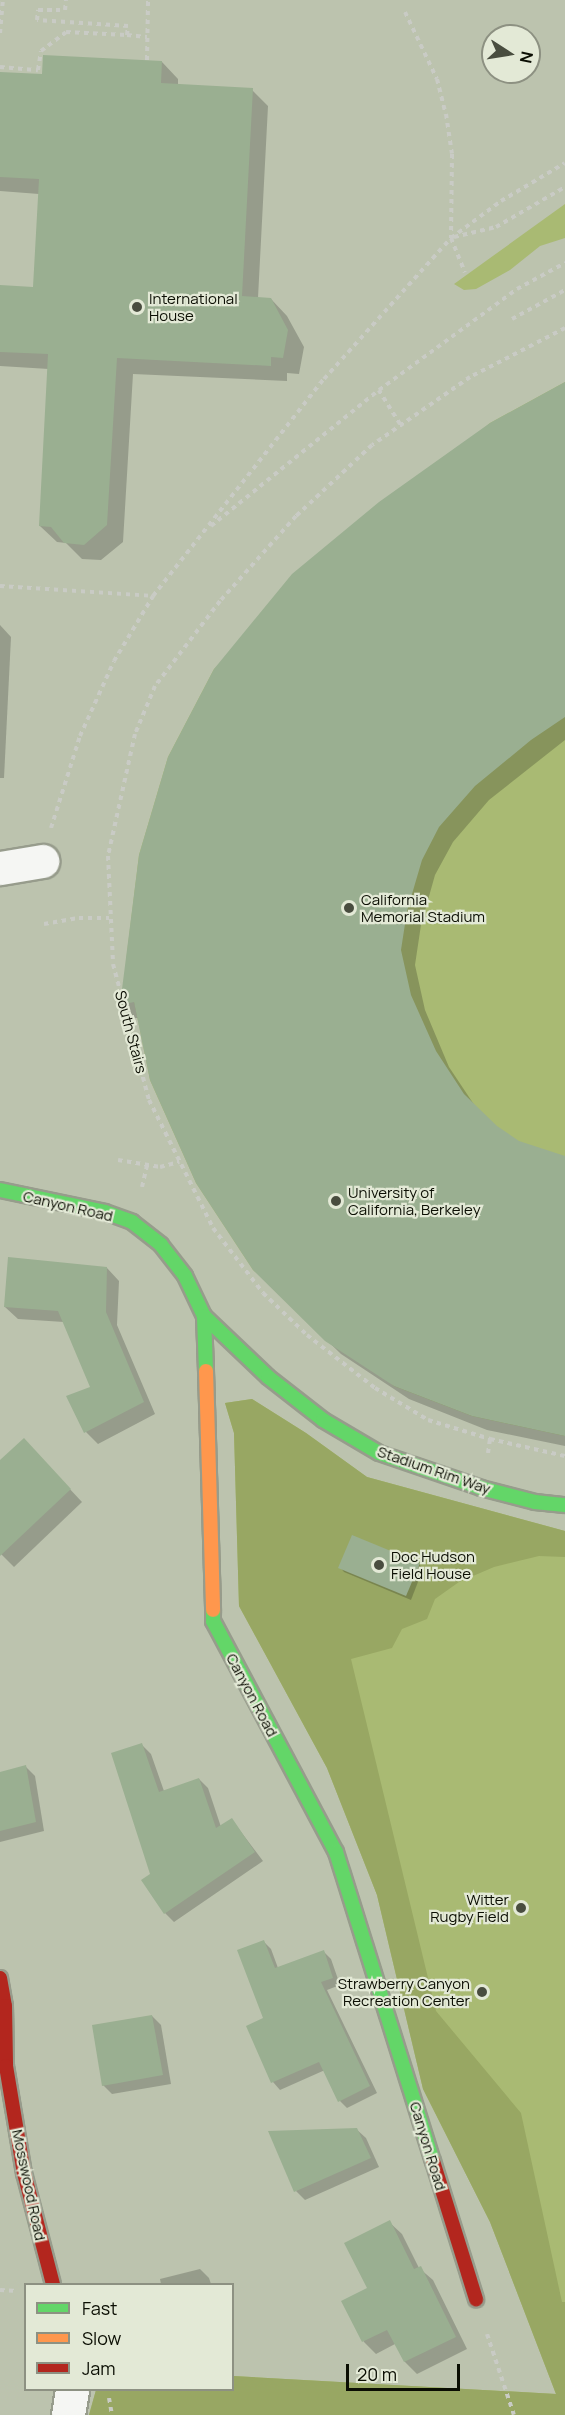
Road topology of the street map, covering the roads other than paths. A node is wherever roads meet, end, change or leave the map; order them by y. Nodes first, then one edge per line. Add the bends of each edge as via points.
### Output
1 (42, 861) road end
2 (0, 868) edge
3 (0, 1190) edge
4 (204, 1316) junction
5 (565, 1505) edge
6 (0, 1978) edge
7 (53, 2283) edge
8 (476, 2299) road end
9 (72, 2391) edge
10 (68, 2415) edge

1 - 2 street
3 - 4 street, Canyon Road via 105,1212 132,1222 161,1245 184,1276
4 - 5 street, Stadium Rim Way via 286,1392 323,1420 379,1453 481,1488 535,1502
4 - 8 street, Canyon Road via 213,1621 336,1852
6 - 7 street, Mosswood Road via 5,2006 6,2067 24,2173
9 - 10 street

